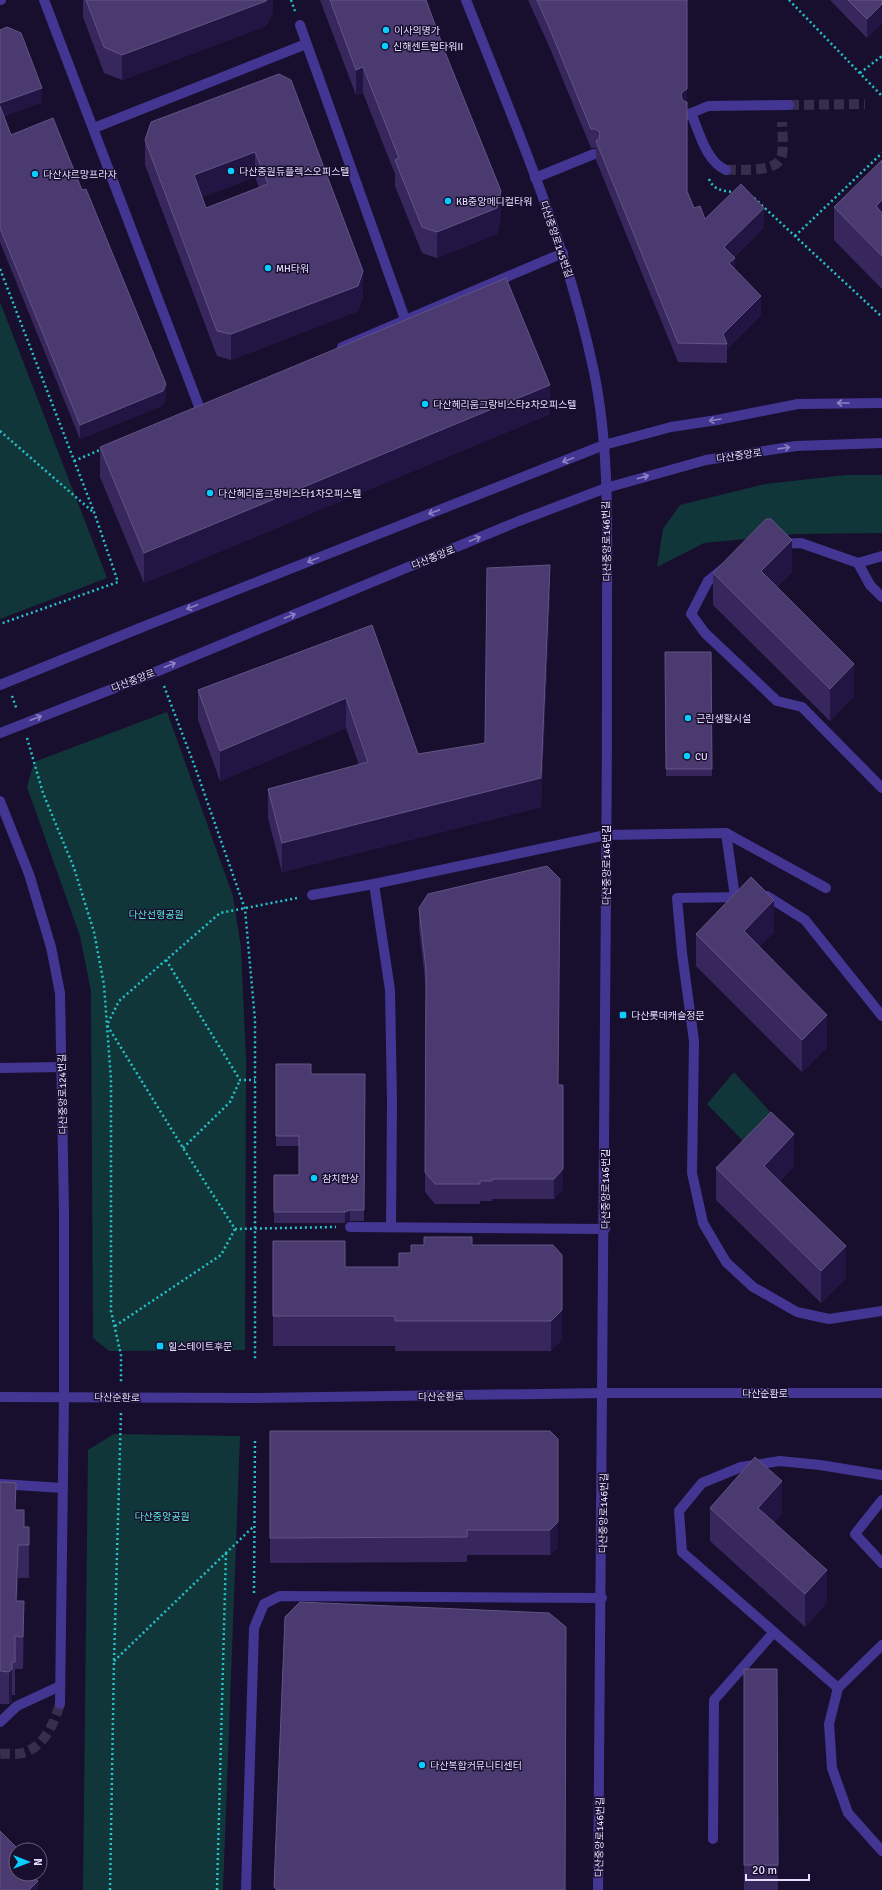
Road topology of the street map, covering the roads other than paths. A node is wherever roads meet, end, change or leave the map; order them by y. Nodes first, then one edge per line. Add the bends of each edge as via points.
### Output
1 (44, 0) edge
2 (466, 0) edge
3 (300, 25) dead end
4 (306, 44) junction
5 (789, 105) tunnel mouth
6 (94, 128) junction
7 (594, 154) edge
8 (726, 170) tunnel mouth
9 (535, 178) junction
10 (563, 253) junction
11 (405, 319) junction
12 (332, 351) edge
13 (882, 403) edge
14 (200, 408) edge
15 (882, 443) edge
16 (604, 445) junction
17 (606, 488) junction
18 (770, 544) edge
19 (882, 556) edge
20 (731, 562) edge
21 (858, 563) junction
22 (882, 598) edge
23 (3, 684) edge
24 (0, 733) edge
25 (882, 788) edge
26 (0, 801) edge
27 (726, 833) junction
28 (606, 835) junction
29 (374, 884) junction
30 (826, 888) dead end
31 (312, 895) road end
32 (735, 897) junction
33 (882, 1016) edge
34 (62, 1067) junction
35 (0, 1068) edge
36 (391, 1226) junction
37 (350, 1227) road end
38 (605, 1229) junction
39 (882, 1311) edge
40 (882, 1393) edge
41 (604, 1394) junction
42 (0, 1397) edge
43 (64, 1397) junction
44 (882, 1475) edge
45 (0, 1484) edge
46 (63, 1488) junction
47 (882, 1500) edge
48 (882, 1563) edge
49 (602, 1598) junction
50 (774, 1632) junction
51 (882, 1645) edge
52 (60, 1686) junction
53 (838, 1688) junction
54 (60, 1704) tunnel mouth
55 (0, 1722) edge
56 (713, 1839) dead end
57 (882, 1851) edge
58 (246, 1890) edge
59 (598, 1890) edge

1 - 6 street
2 - 9 street, 다산중앙로145번길
3 - 4 street
4 - 6 street
4 - 11 street
5 - 8 street via 708,106 689,114 710,157 720,168
6 - 14 street
7 - 9 street
9 - 10 street, 다산중앙로145번길
10 - 11 street
10 - 16 street, 다산중앙로145번길 via 595,376
11 - 12 street
13 -> 16 street via 798,404 671,427
17 -> 15 street, 다산중앙로 via 706,460 796,446
16 - 17 street, 다산중앙로145번길
16 -> 23 street
24 -> 17 street, 다산중앙로 via 158,671 519,521
17 - 28 street, 다산중앙로146번길
18 - 21 street via 801,543
19 - 21 street
20 - 25 street via 708,581 691,614 705,633 777,701 802,707
21 - 22 street via 870,585
26 - 34 street, 다산중앙로124번길 via 29,874 51,947 60,993
27 - 28 street
27 - 30 street
27 - 32 street
28 - 29 street
28 - 38 street, 다산중앙로146번길
29 - 31 street
29 - 36 street via 390,990
32 - 33 street via 767,896 805,920
32 - 39 street via 677,898 694,1042 692,1173 702,1223 726,1262 753,1287 797,1312 829,1319
34 - 35 street
34 - 43 street, 다산중앙로124번길
36 - 37 street
36 - 38 street
38 - 41 street, 다산중앙로146번길
40 - 41 street, 다산순환로
41 - 43 street, 다산순환로 via 255,1398
41 - 49 street, 다산중앙로146번길
42 - 43 street, 다산순환로
43 - 46 street, 다산중앙로124번길
44 - 50 street via 780,1461 741,1467 702,1483 679,1512 682,1552
45 - 46 street
46 - 52 street, 다산중앙로124번길
47 - 48 street via 855,1534
49 - 58 street via 280,1596 264,1604 254,1628
49 - 59 street, 다산중앙로146번길
50 - 53 street
50 - 56 street via 714,1700
51 - 53 street
52 - 54 street, 다산중앙로124번길
52 - 55 street via 17,1706
53 - 57 street via 829,1724 832,1768 848,1813

